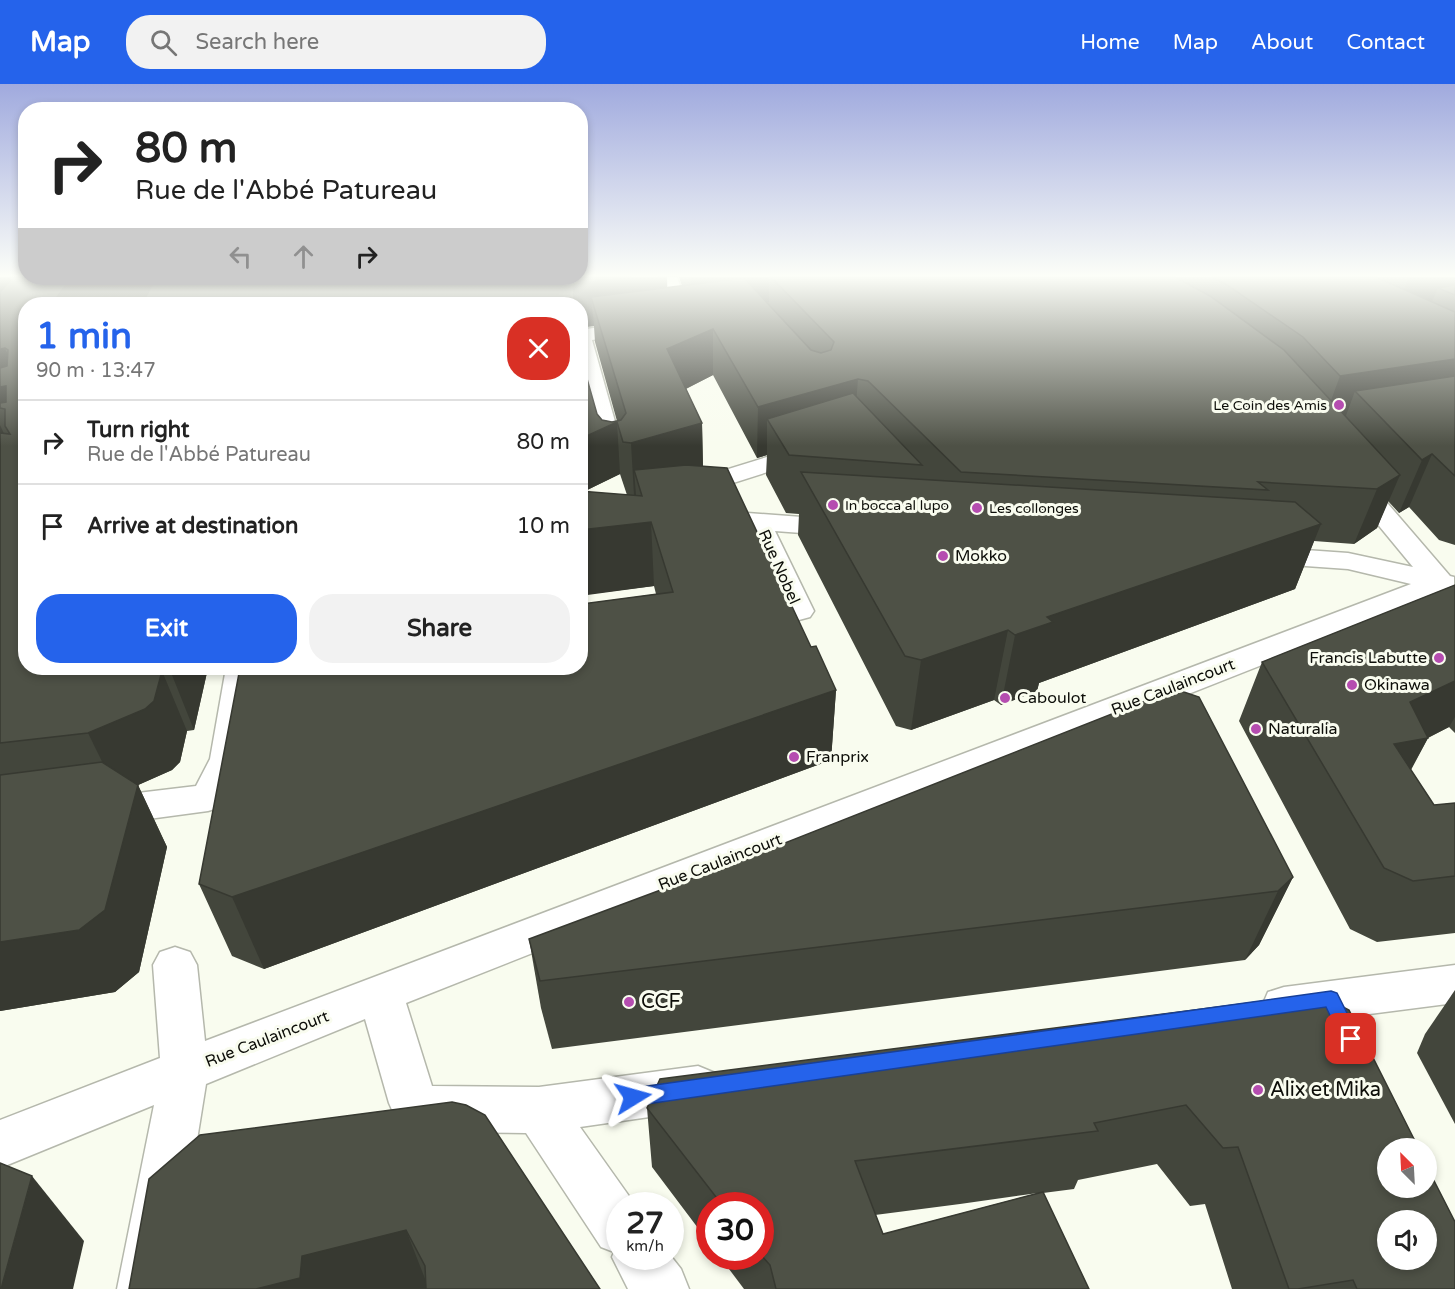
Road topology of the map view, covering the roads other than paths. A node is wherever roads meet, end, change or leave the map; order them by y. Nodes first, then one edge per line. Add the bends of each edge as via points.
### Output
1 (588, 362) edge
2 (833, 444) edge
3 (615, 464) edge
4 (1342, 466) edge
5 (759, 522) junction
6 (863, 530) edge
7 (1242, 554) edge
8 (1448, 583) edge
9 (799, 611) dead end
10 (241, 675) edge
11 (71, 816) edge
12 (175, 965) dead end
13 (1455, 984) edge
14 (381, 995) junction
15 (1331, 999) junction
16 (1243, 1012) edge
17 (1351, 1039) edge
18 (185, 1070) junction
19 (738, 1082) edge
20 (539, 1110) junction
21 (0, 1144) edge
22 (606, 1208) edge
23 (149, 1266) edge
24 (648, 1270) edge
25 (661, 1289) edge

1 - 3 street
2 - 5 street via 677,506
4 - 8 street
5 - 6 street
5 - 9 street, Rue Nobel
7 - 8 street via 1348,561
8 - 14 street, Rue Caulaincourt
10 - 11 street via 228,759 208,798
12 - 18 street
13 - 15 street
14 - 18 street, Rue Caulaincourt
14 - 20 street via 413,1103 427,1109
15 - 16 street
15 - 17 street
18 - 21 street, Rue Caulaincourt
18 - 23 street
19 - 20 street
20 - 22 street
24 - 25 street

